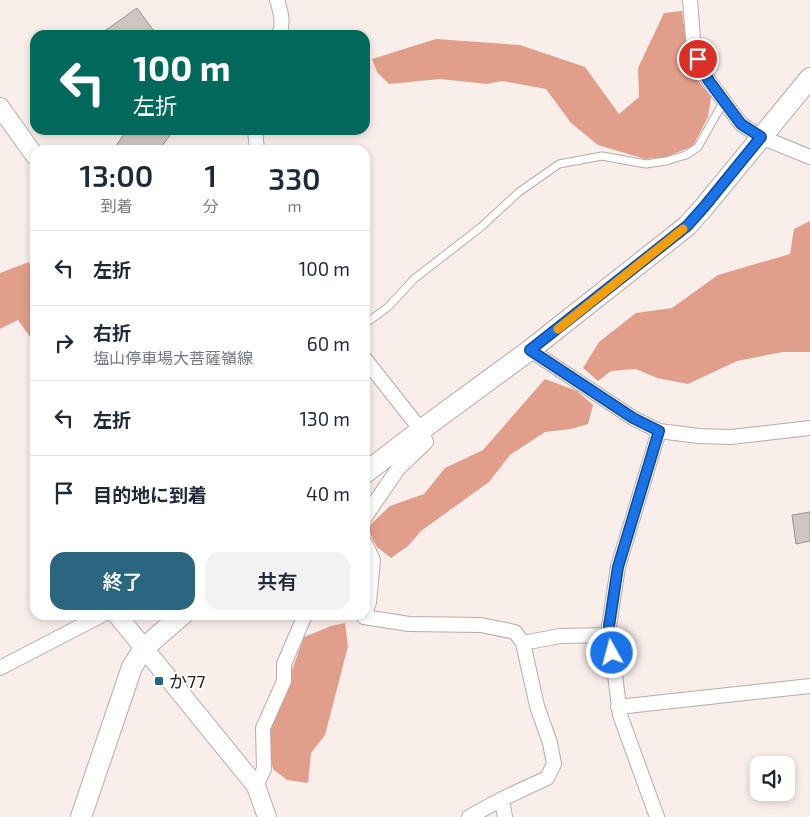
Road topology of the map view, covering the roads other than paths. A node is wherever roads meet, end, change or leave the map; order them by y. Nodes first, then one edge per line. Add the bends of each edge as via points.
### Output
1 (277, 0) edge
2 (690, 0) edge
3 (281, 30) edge
4 (810, 78) edge
5 (724, 101) junction
6 (0, 106) edge
7 (761, 137) junction
8 (30, 149) edge
9 (810, 156) edge
10 (370, 320) edge
11 (530, 350) junction
12 (370, 365) edge
13 (810, 428) edge
14 (421, 430) junction
15 (659, 431) junction
16 (370, 469) edge
17 (370, 510) edge
18 (370, 554) edge
19 (370, 592) edge
20 (370, 618) edge
21 (92, 620) edge
22 (121, 620) edge
23 (176, 620) edge
24 (303, 620) edge
25 (610, 635) junction
26 (523, 643) junction
27 (144, 648) junction
28 (0, 668) edge
29 (810, 686) edge
30 (618, 706) junction
31 (256, 786) junction
32 (502, 799) junction
33 (81, 817) edge
34 (267, 817) edge
35 (469, 817) edge
36 (505, 817) edge
37 (657, 817) edge

1 - 3 street
2 - 5 street via 698,59
4 - 7 main road
5 - 7 street via 741,124
5 - 10 lane via 698,147 686,155 646,164 602,156 559,164 519,192
6 - 8 street
7 - 9 street
7 - 11 main road via 687,226
11 - 14 main road
11 - 15 street via 633,418
12 - 14 street
13 - 15 street via 731,436
14 - 16 main road
14 - 17 street via 426,442 398,469
15 - 25 street via 618,567
18 - 19 street via 373,560
20 - 26 street via 409,624 482,625 515,632
21 - 28 street
22 - 27 street
23 - 27 main road
24 - 31 street via 284,664 284,682 263,728 264,769
25 - 26 street via 560,636
25 - 30 street
26 - 32 street via 554,764 547,778
27 - 31 street
27 - 33 main road via 127,678
29 - 30 street
30 - 37 street
31 - 34 street
32 - 35 street
32 - 36 street

